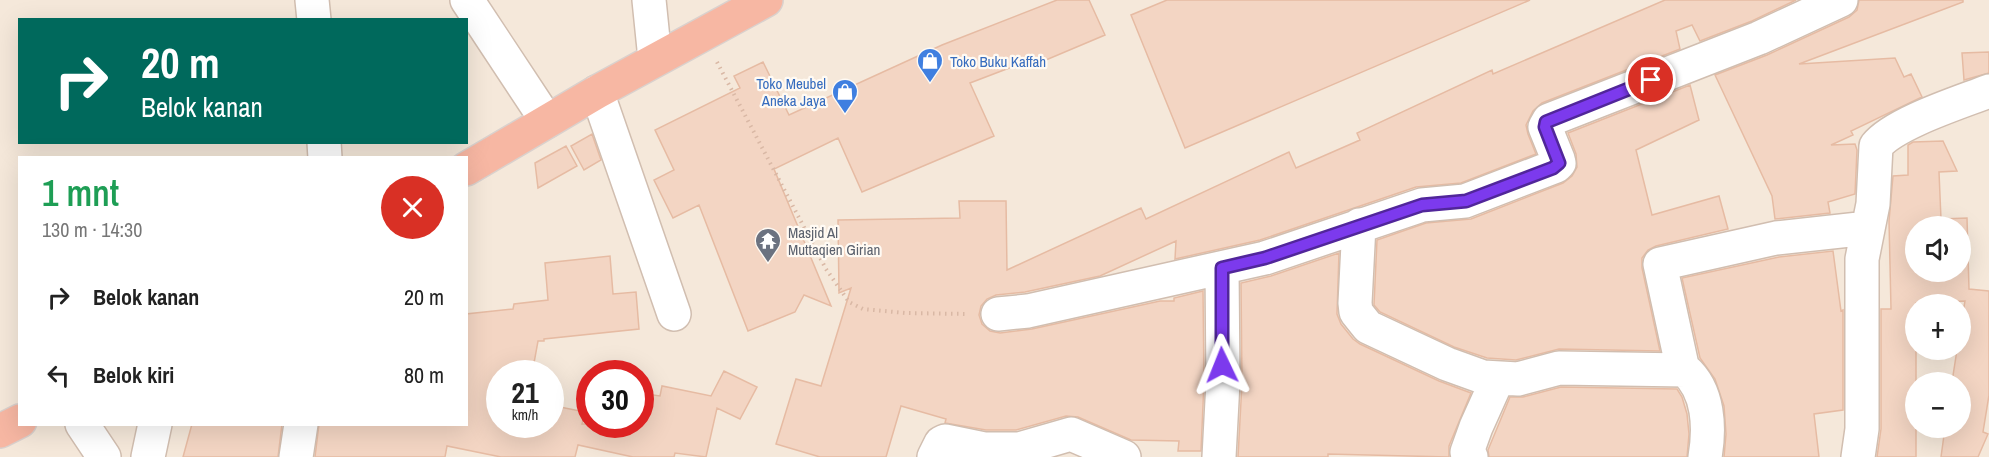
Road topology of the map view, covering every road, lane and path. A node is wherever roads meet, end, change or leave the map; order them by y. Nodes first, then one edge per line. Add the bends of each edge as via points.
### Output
1 (312, 0) edge
2 (467, 0) edge
3 (649, 0) edge
4 (766, 0) edge
5 (1829, 3) edge
6 (314, 18) edge
7 (702, 33) junction
8 (655, 60) junction
9 (1989, 91) edge
10 (597, 92) junction
11 (547, 121) junction
12 (468, 168) edge
13 (1359, 225) junction
14 (1868, 228) junction
15 (1222, 268) junction
16 (674, 314) dead end
17 (998, 314) joint
18 (1683, 370) junction
19 (1498, 378) junction
20 (18, 422) edge
21 (83, 426) edge
22 (155, 426) edge
23 (301, 426) edge
24 (0, 431) edge
25 (104, 457) edge
26 (148, 457) edge
27 (296, 457) edge
28 (934, 457) edge
29 (1124, 457) edge
30 (1219, 457) edge
31 (1471, 457) edge
32 (1705, 457) edge
33 (1858, 457) edge

1 - 6 street
2 - 11 street
3 - 8 street
4 - 7 highway
5 - 13 street via 1759,38 1550,120 1545,127 1559,163 1553,168 1466,201 1422,205
7 - 8 highway
7 - 17 path via 826,269 849,302 863,309 905,314
8 - 10 highway
9 - 14 street via 1905,125 1880,142 1875,151
10 - 11 highway
10 - 16 street
11 - 12 highway
13 - 15 street via 1265,258
13 - 19 street via 1355,303 1361,320 1368,327 1447,364 1483,377
14 - 18 street via 1776,238 1660,264
14 - 33 street via 1862,259 1862,429
15 - 17 street via 1028,311
15 - 30 street
18 - 19 street via 1559,368 1518,378
18 - 32 street via 1693,377 1705,403
19 - 31 street via 1467,452
20 - 24 highway
21 - 25 street
22 - 26 street
23 - 27 street
28 - 29 street via 945,441 984,449 1019,449 1071,434

